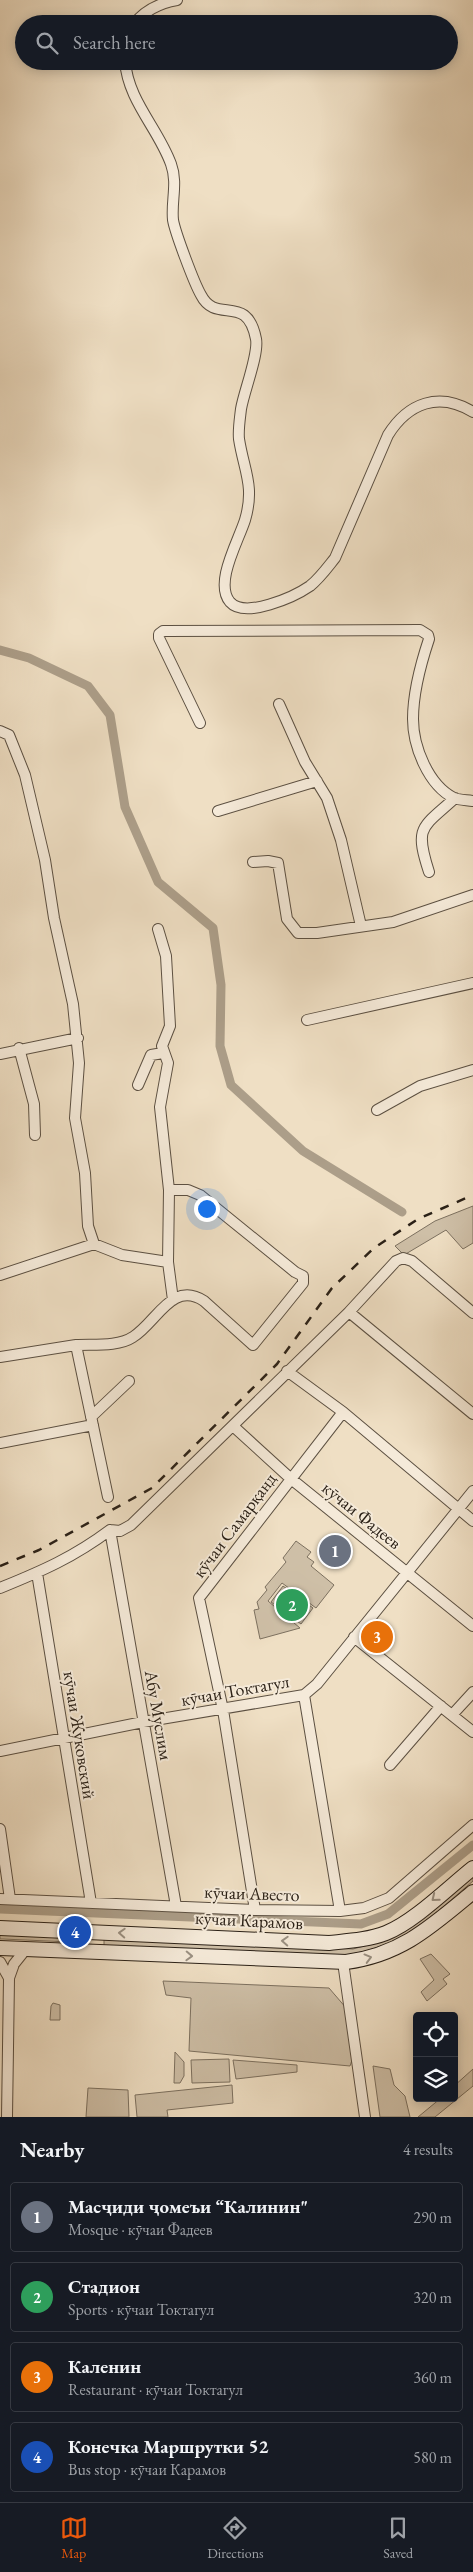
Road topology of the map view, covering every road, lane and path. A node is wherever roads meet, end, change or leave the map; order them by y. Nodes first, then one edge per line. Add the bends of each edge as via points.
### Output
1 (177, 0) edge
2 (144, 15) edge
3 (126, 70) edge
4 (473, 412) edge
5 (279, 704) dead end
6 (200, 723) dead end
7 (0, 732) edge
8 (317, 781) junction
9 (455, 798) junction
10 (473, 801) edge
11 (218, 811) dead end
12 (253, 862) dead end
13 (429, 872) dead end
14 (473, 895) edge
15 (361, 926) junction
16 (158, 929) dead end
17 (473, 982) edge
18 (307, 1020) dead end
19 (78, 1038) junction
20 (19, 1048) junction
21 (162, 1053) junction
22 (0, 1054) edge
23 (473, 1070) edge
24 (138, 1085) dead end
25 (377, 1110) dead end
26 (35, 1135) dead end
27 (169, 1190) junction
28 (94, 1244) junction
29 (168, 1262) junction
30 (0, 1275) edge
31 (173, 1300) junction
32 (349, 1312) junction
33 (473, 1313) edge
34 (76, 1345) junction
35 (0, 1357) edge
36 (287, 1371) junction
37 (129, 1381) dead end
38 (343, 1412) junction
39 (473, 1414) edge
40 (92, 1421) junction
41 (233, 1426) junction
42 (0, 1443) edge
43 (290, 1478) junction
44 (473, 1491) edge
45 (108, 1497) dead end
46 (458, 1508) junction
47 (473, 1521) edge
48 (110, 1530) junction
49 (407, 1572) junction
50 (37, 1573) junction
51 (0, 1588) edge
52 (473, 1626) edge
53 (354, 1637) junction
54 (473, 1692) edge
55 (304, 1695) junction
56 (441, 1706) junction
57 (223, 1710) junction
58 (452, 1715) junction
59 (143, 1722) junction
60 (473, 1732) edge
61 (63, 1738) junction
62 (0, 1751) edge
63 (390, 1765) dead end
64 (473, 1825) edge
65 (0, 1829) edge
66 (473, 1868) edge
67 (473, 1892) edge
68 (5, 1899) edge
69 (91, 1902) junction
70 (176, 1906) junction
71 (255, 1910) junction
72 (340, 1911) junction
73 (0, 1928) edge
74 (88, 1931) junction
75 (0, 1948) edge
76 (26, 1949) junction
77 (87, 1953) junction
78 (0, 1962) edge
79 (344, 1962) junction
80 (10, 1978) junction
81 (8, 2117) edge
82 (365, 2117) edge

1 - 2 street via 165,2
3 - 4 street via 137,105 172,166 175,190 173,221 200,294 208,306 218,310 236,310 245,315 257,340 239,438 250,480 250,495 223,582 231,603 250,610 286,598 309,586 323,573 335,558 388,435 397,421 413,408 448,401
5 - 8 street
6 - 9 street via 159,638 163,631 420,630 428,634 429,640 413,718 417,742 426,767 439,786
7 - 19 street via 9,735 25,775 45,860
8 - 11 street
8 - 15 street via 327,798 341,840
9 - 10 street
9 - 13 street via 422,830 422,851
12 - 15 street via 268,860 278,863 287,919 294,930 316,933
14 - 15 street via 415,916
16 - 21 street via 166,956 170,1026
17 - 18 street
19 - 20 street
19 - 28 street via 75,1118 88,1226
20 - 22 street
20 - 26 street via 34,1104
21 - 24 street via 151,1055
21 - 27 street via 168,1066 160,1120
23 - 25 street via 420,1086
27 - 29 street
27 - 31 street via 188,1190 200,1195 303,1276 301,1288 253,1345 196,1296 183,1294
28 - 29 street via 122,1255
28 - 30 street
29 - 31 street
31 - 34 street via 132,1338
32 - 33 street via 399,1260 412,1261
32 - 36 street
32 - 39 street
34 - 35 street
34 - 40 street
36 - 38 street
36 - 41 street
37 - 40 street
38 - 43 street, кӯчаи Самарқанд
38 - 46 street
40 - 42 street
40 - 45 street
41 - 43 street, кӯчаи Фадеев
41 - 48 street via 131,1525 120,1531
43 - 49 street, кӯчаи Фадеев
43 - 57 street, кӯчаи Самарқанд via 199,1598
44 - 46 street, кӯчаи Токтагул
46 - 47 street
46 - 49 street, кӯчаи Токтагул
48 - 50 street via 81,1552
48 - 59 street, Абу Муслим
49 - 52 street, кӯчаи Фадеев
49 - 53 street, кӯчаи Токтагул
50 - 51 street
50 - 61 street, кӯчаи Жуковский
53 - 55 street, кӯчаи Токтагул via 317,1684
53 - 56 street
54 - 58 street
55 - 57 street, кӯчаи Токтагул
55 - 72 street
56 - 58 street
56 - 63 street
57 - 59 street, кӯчаи Токтагул
57 - 71 street, кӯчаи Самарқанд
58 - 60 street
59 - 61 street, кӯчаи Токтагул
59 - 70 street, Абу Муслим
61 - 62 street, кӯчаи Токтагул
61 - 69 street, кӯчаи Жуковский
64 - 72 street, кӯчаи Авесто via 389,1898 364,1908
65 - 68 street
66 -> 74 main road, кӯчаи Карамов via 408,1920 387,1933 363,1940 329,1943
79 -> 67 main road via 394,1950 422,1934
68 - 69 street, кӯчаи Авесто
69 - 70 street, кӯчаи Авесто
70 - 71 street, кӯчаи Авесто
71 - 72 street, кӯчаи Авесто
73 - 74 main road, кӯчаи Карамов
74 - 77 main road
75 - 76 main road
76 - 77 main road
76 - 80 street via 14,1964
77 -> 79 main road
78 - 80 street
79 - 82 street
80 - 81 street

